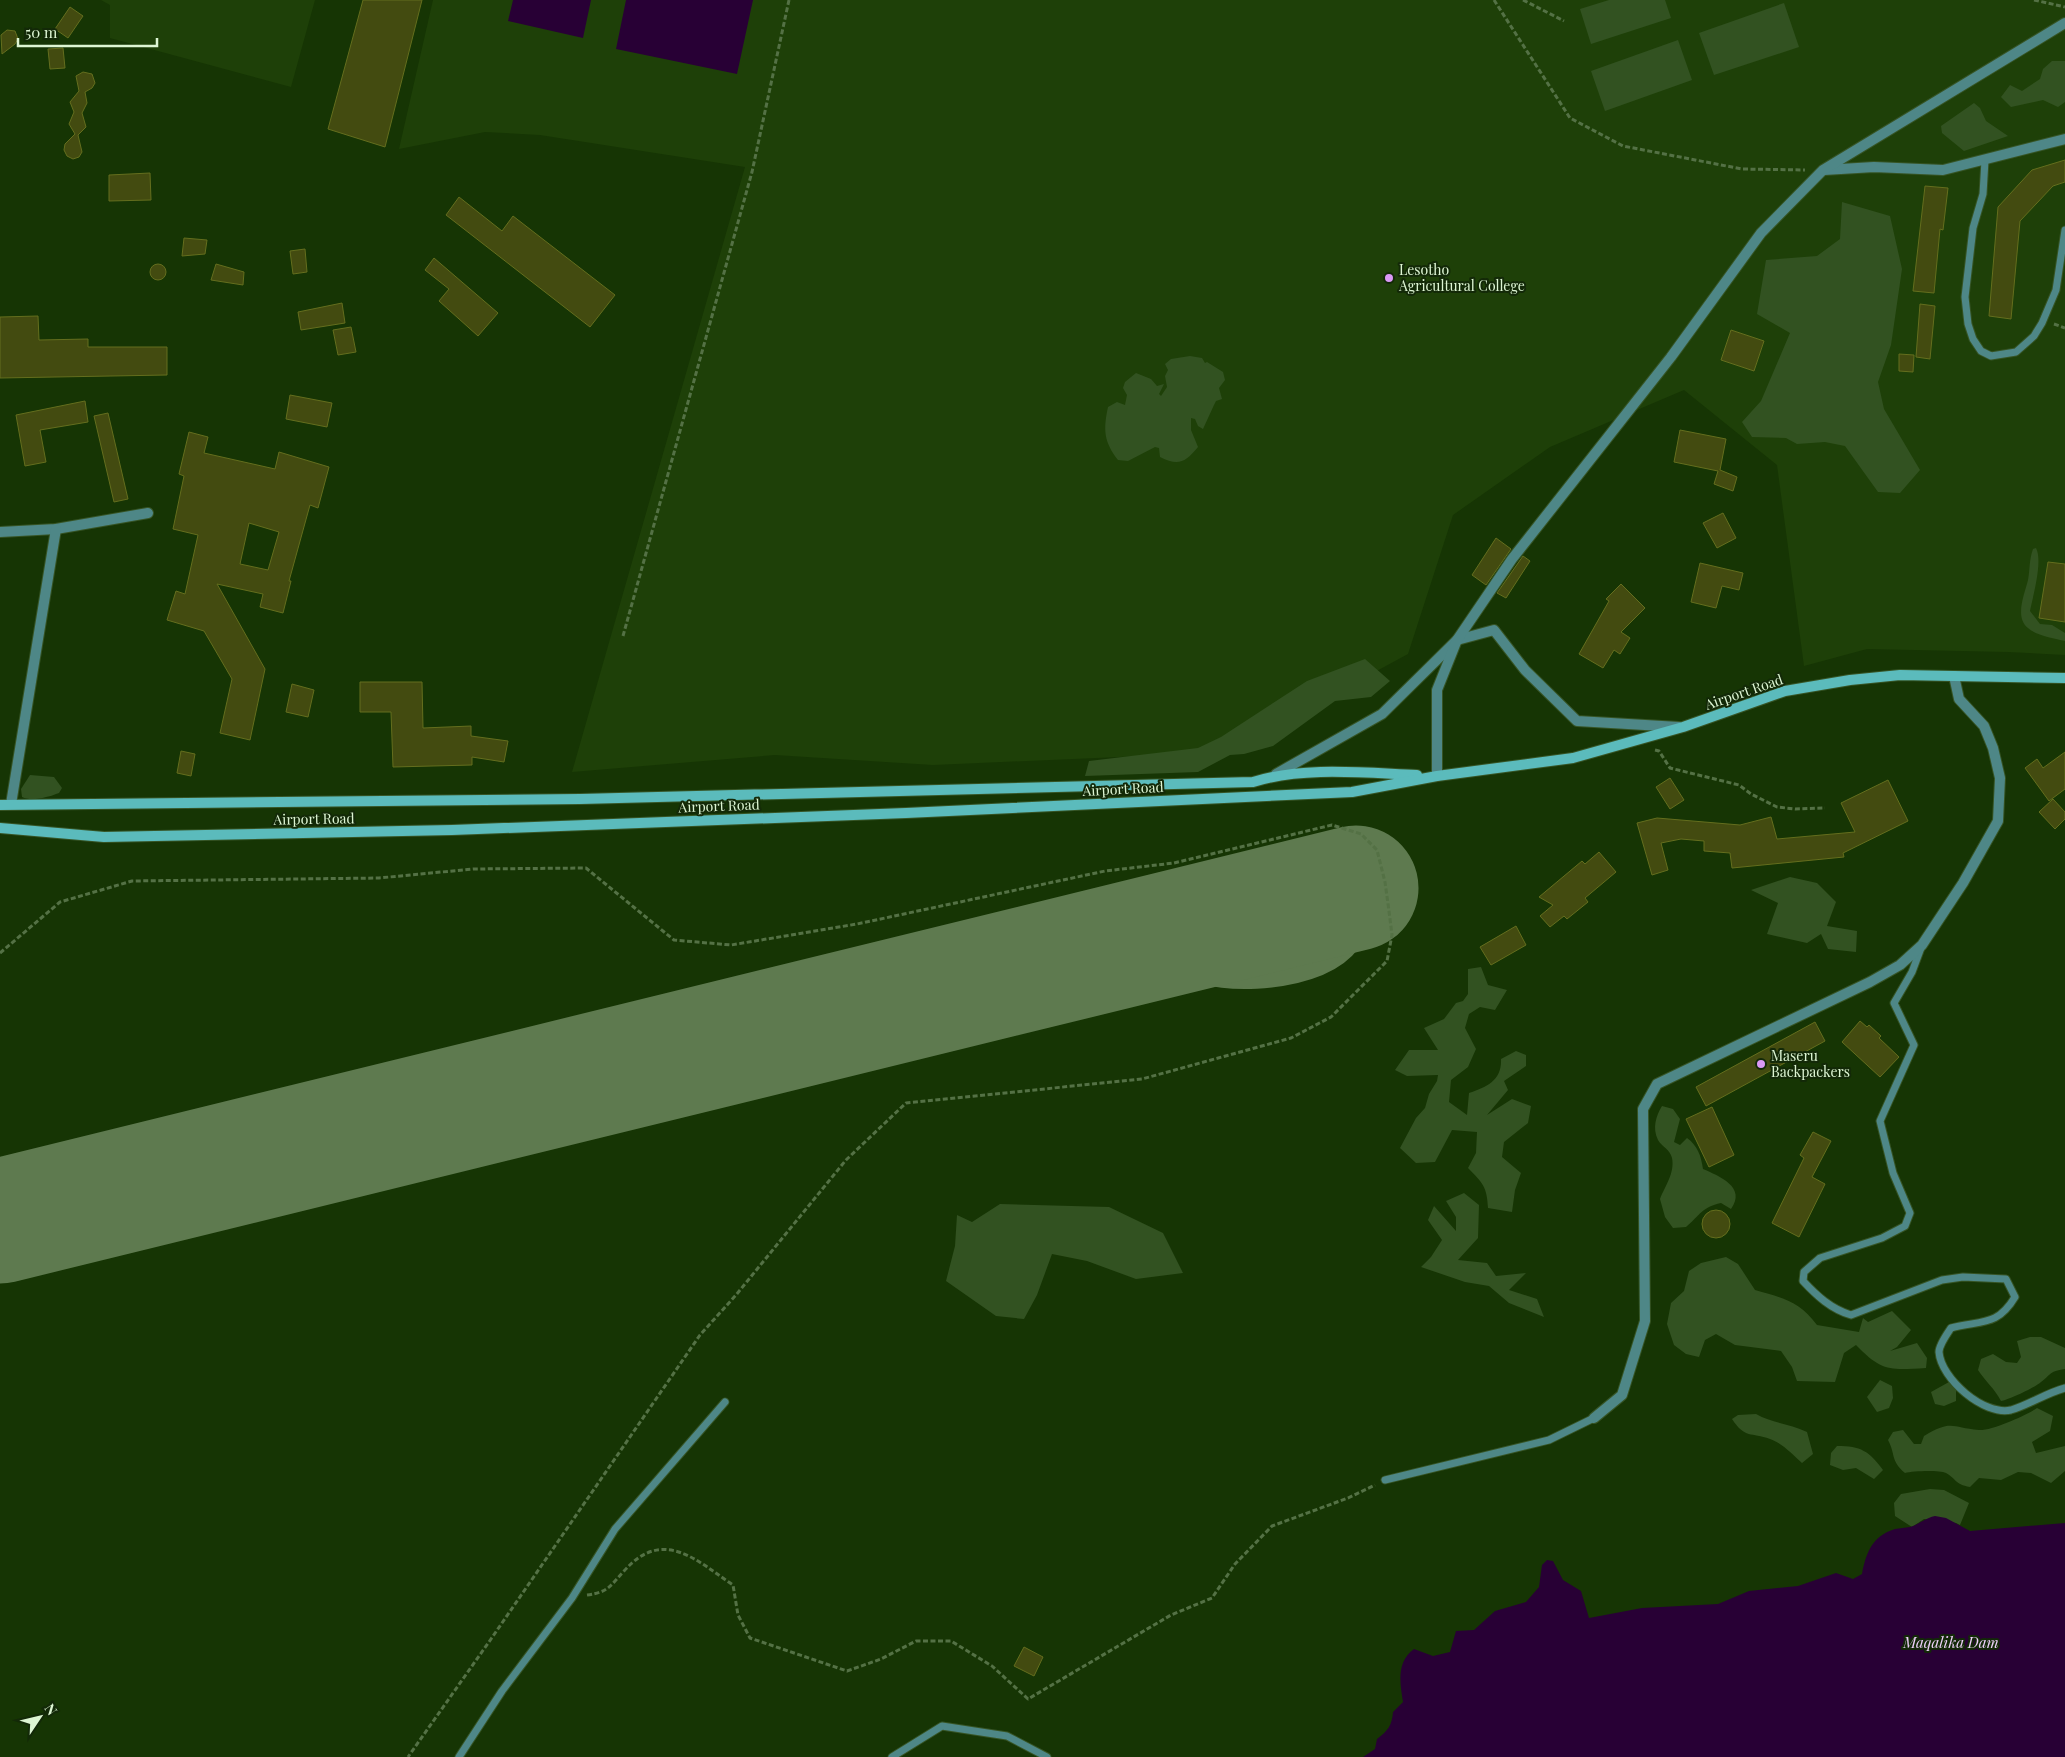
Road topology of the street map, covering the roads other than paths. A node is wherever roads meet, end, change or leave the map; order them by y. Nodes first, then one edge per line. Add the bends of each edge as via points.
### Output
1 (2065, 23) edge
2 (2065, 139) edge
3 (1985, 160) junction
4 (1823, 170) junction
5 (2065, 230) edge
6 (148, 514) dead end
7 (56, 529) junction
8 (0, 532) edge
9 (1457, 640) junction
10 (1954, 676) junction
11 (2065, 678) edge
12 (1682, 727) junction
13 (1276, 774) junction
14 (1437, 776) junction
15 (11, 804) junction
16 (0, 805) edge
17 (0, 828) edge
18 (1922, 945) junction
19 (2065, 1388) edge
20 (725, 1402) dead end
21 (1594, 1418) joint
22 (1385, 1480) road end
23 (459, 1757) edge
24 (892, 1757) edge
25 (1047, 1757) edge

1 - 4 street
2 - 3 street
3 - 4 street via 1943,170 1874,167
3 - 5 lane via 1983,194 1973,228 1965,297 1972,338 1981,351 1991,356 2016,352 2034,336 2056,290
4 - 9 street via 1762,233 1671,357 1512,559
6 - 7 street
7 - 8 street
7 - 15 street
9 - 12 street via 1494,630 1525,670 1578,721
9 - 13 street via 1382,714
9 - 14 street via 1437,690
10 - 11 main road, Airport Road
10 - 12 main road, Airport Road via 1900,675 1785,691
10 - 18 street via 1959,699 1984,726 1993,748 2000,778 1998,821 1963,883
12 - 14 main road, Airport Road via 1573,758
13 - 14 main road, Airport Road
13 - 15 main road, Airport Road via 1253,782 580,799
14 - 17 main road, Airport Road via 1352,792 511,828 104,837
15 - 16 main road, Airport Road
18 - 19 lane via 1912,972 1894,1003 1914,1046 1880,1121 1893,1173 1910,1213 1905,1226 1882,1238 1820,1258 1804,1272 1803,1282 1838,1311 1851,1315 1942,1280 1963,1277 2006,1279 2014,1297 2006,1311 1991,1321 1951,1328 1939,1350 1942,1367 1965,1392 1986,1408 2010,1410
18 - 21 street via 1900,965 1870,982 1657,1084 1643,1109 1645,1321 1622,1396
20 - 23 lane via 615,1529 572,1598 502,1691
21 - 22 lane via 1549,1440
24 - 25 lane via 942,1726 1008,1736

